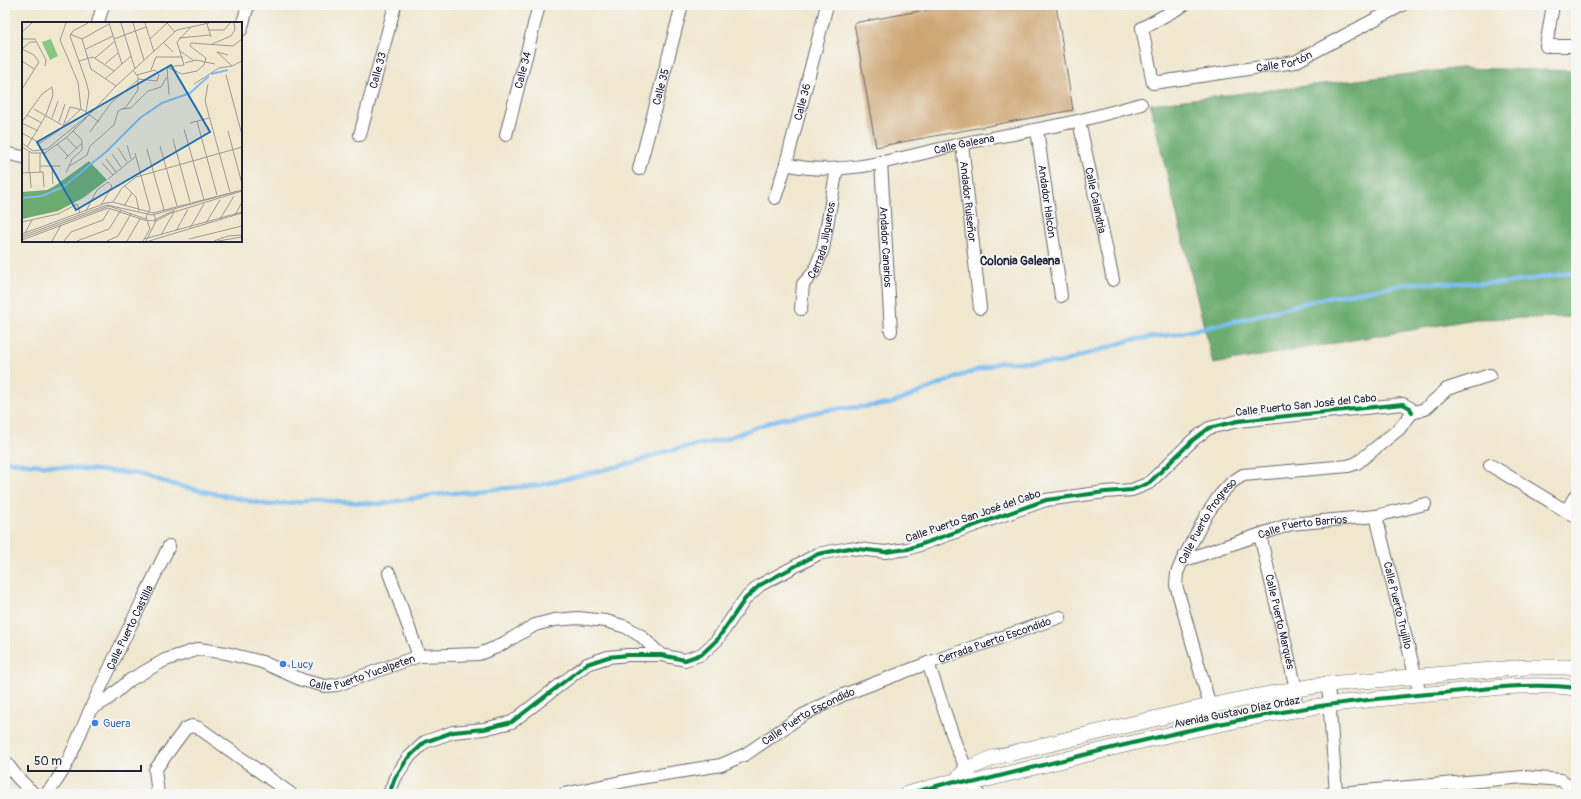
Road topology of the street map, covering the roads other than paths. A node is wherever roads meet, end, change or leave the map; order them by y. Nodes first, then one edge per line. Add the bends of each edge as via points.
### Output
1 (103, 5) edge
2 (248, 5) edge
3 (395, 5) edge
4 (539, 5) edge
5 (682, 5) edge
6 (826, 5) edge
7 (1184, 5) edge
8 (1402, 5) edge
9 (1553, 5) edge
10 (98, 22) edge
11 (242, 26) edge
12 (1576, 46) edge
13 (1141, 104) dead end
14 (1079, 121) junction
15 (1037, 130) junction
16 (506, 134) dead end
17 (360, 136) dead end
18 (962, 144) junction
19 (5, 153) edge
20 (22, 157) edge
21 (881, 162) junction
22 (786, 164) junction
23 (838, 168) junction
24 (639, 169) dead end
25 (775, 198) dead end
26 (1113, 280) dead end
27 (1061, 296) dead end
28 (980, 308) dead end
29 (801, 309) dead end
30 (891, 331) dead end
31 (1490, 375) dead end
32 (1412, 413) junction
33 (1490, 465) dead end
34 (1576, 495) edge
35 (1425, 504) dead end
36 (1571, 514) edge
37 (1376, 516) junction
38 (1260, 535) junction
39 (169, 546) dead end
40 (1182, 561) junction
41 (389, 573) dead end
42 (1060, 617) dead end
43 (419, 656) junction
44 (661, 656) junction
45 (928, 663) junction
46 (1576, 668) edge
47 (1416, 676) junction
48 (1328, 684) junction
49 (1576, 688) edge
50 (1296, 689) junction
51 (1420, 695) junction
52 (1331, 704) junction
53 (1210, 706) junction
54 (91, 709) junction
55 (1294, 710) junction
56 (1215, 724) junction
57 (5, 761) edge
58 (972, 782) edge
59 (1576, 790) edge
60 (1378, 792) edge
61 (34, 794) edge
62 (46, 794) edge
63 (158, 794) edge
64 (291, 794) edge
65 (389, 794) edge
66 (564, 794) edge
67 (907, 794) edge
68 (1333, 794) edge

1 - 10 street
2 - 11 street
3 - 17 street, Calle 33
4 - 16 street, Calle 34
5 - 24 street, Calle 35
6 - 22 street, Calle 36
7 - 8 street, Calle Portón via 1142,28 1153,82 1295,62
9 - 12 street via 1546,46
13 - 14 street, Calle Galeana
14 - 15 street, Calle Galeana
14 - 26 street, Calle Calandria
15 - 18 street, Calle Galeana
15 - 27 street, Andador Halcón
18 - 21 street, Calle Galeana
18 - 28 street, Andador Ruiseñor
19 - 20 street
21 - 23 street, Calle Galeana
21 - 30 street, Andador Canarios
22 - 23 street, Calle Galeana via 800,168
22 - 25 street, Calle 36
23 - 29 street, Cerrada Jilgueros via 823,249 814,272 803,284
31 - 32 street, Calle Puerto Progreso via 1447,389 1425,409
32 - 40 street, Calle Puerto Progreso via 1399,430 1358,463 1243,475 1232,482 1207,514
32 - 44 street, Calle Puerto San José del Cabo via 1410,408 1403,404 1238,421 1209,428 1149,483 1132,490 1046,500 908,549 885,552 849,548 818,554 760,585 745,599 717,640 702,654 685,660
33 - 36 street
34 - 36 street
35 - 37 street, Calle Puerto Barrios
37 - 38 street, Calle Puerto Barrios via 1291,524
37 - 47 street, Calle Puerto Trujillo
38 - 40 street, Calle Puerto Barrios
38 - 50 street, Calle Puerto Marqués
39 - 54 street, Calle Puerto Castilla
40 - 53 street, Calle Puerto Progreso via 1176,585
41 - 43 street
42 - 45 street, Cerrada Puerto Escondido
43 - 44 street, Calle Puerto Yucalpeten via 479,654 497,647 535,625 578,618 606,621 626,627 641,636
43 - 54 street, Calle Puerto Yucalpeten via 369,675 325,686 302,680 262,662 200,649 165,660 130,680 108,699
44 - 65 street, Calle Puerto San José del Cabo via 608,657 587,664 512,722 484,729 453,732 425,742 408,758 395,778
45 - 58 street via 957,748
45 - 66 street, Calle Puerto Escondido via 843,695 802,716 746,754 721,764
46 - 47 street, Avenida Gustavo Díaz Ordaz via 1527,667
47 - 48 street, Avenida Gustavo Díaz Ordaz
47 - 51 street, Calle Puerto Trujillo
48 - 50 street, Avenida Gustavo Díaz Ordaz
48 - 52 street
49 - 51 street, Avenida Gustavo Díaz Ordaz via 1525,686
50 - 53 street, Avenida Gustavo Díaz Ordaz
50 - 55 street, Calle Puerto Marqués
51 - 52 street, Avenida Gustavo Díaz Ordaz
52 - 55 street, Avenida Gustavo Díaz Ordaz
52 - 68 street
53 - 56 street, Calle Puerto Progreso
53 - 58 street, Avenida Gustavo Díaz Ordaz via 995,757
54 - 62 street via 66,766
55 - 56 street, Avenida Gustavo Díaz Ordaz
56 - 58 street, Avenida Gustavo Díaz Ordaz
57 - 61 street
58 - 67 street, Avenida Gustavo Díaz Ordaz via 955,781
59 - 60 street via 1561,780 1524,777
60 - 68 street
63 - 64 street via 155,770 185,729 192,726 199,728

